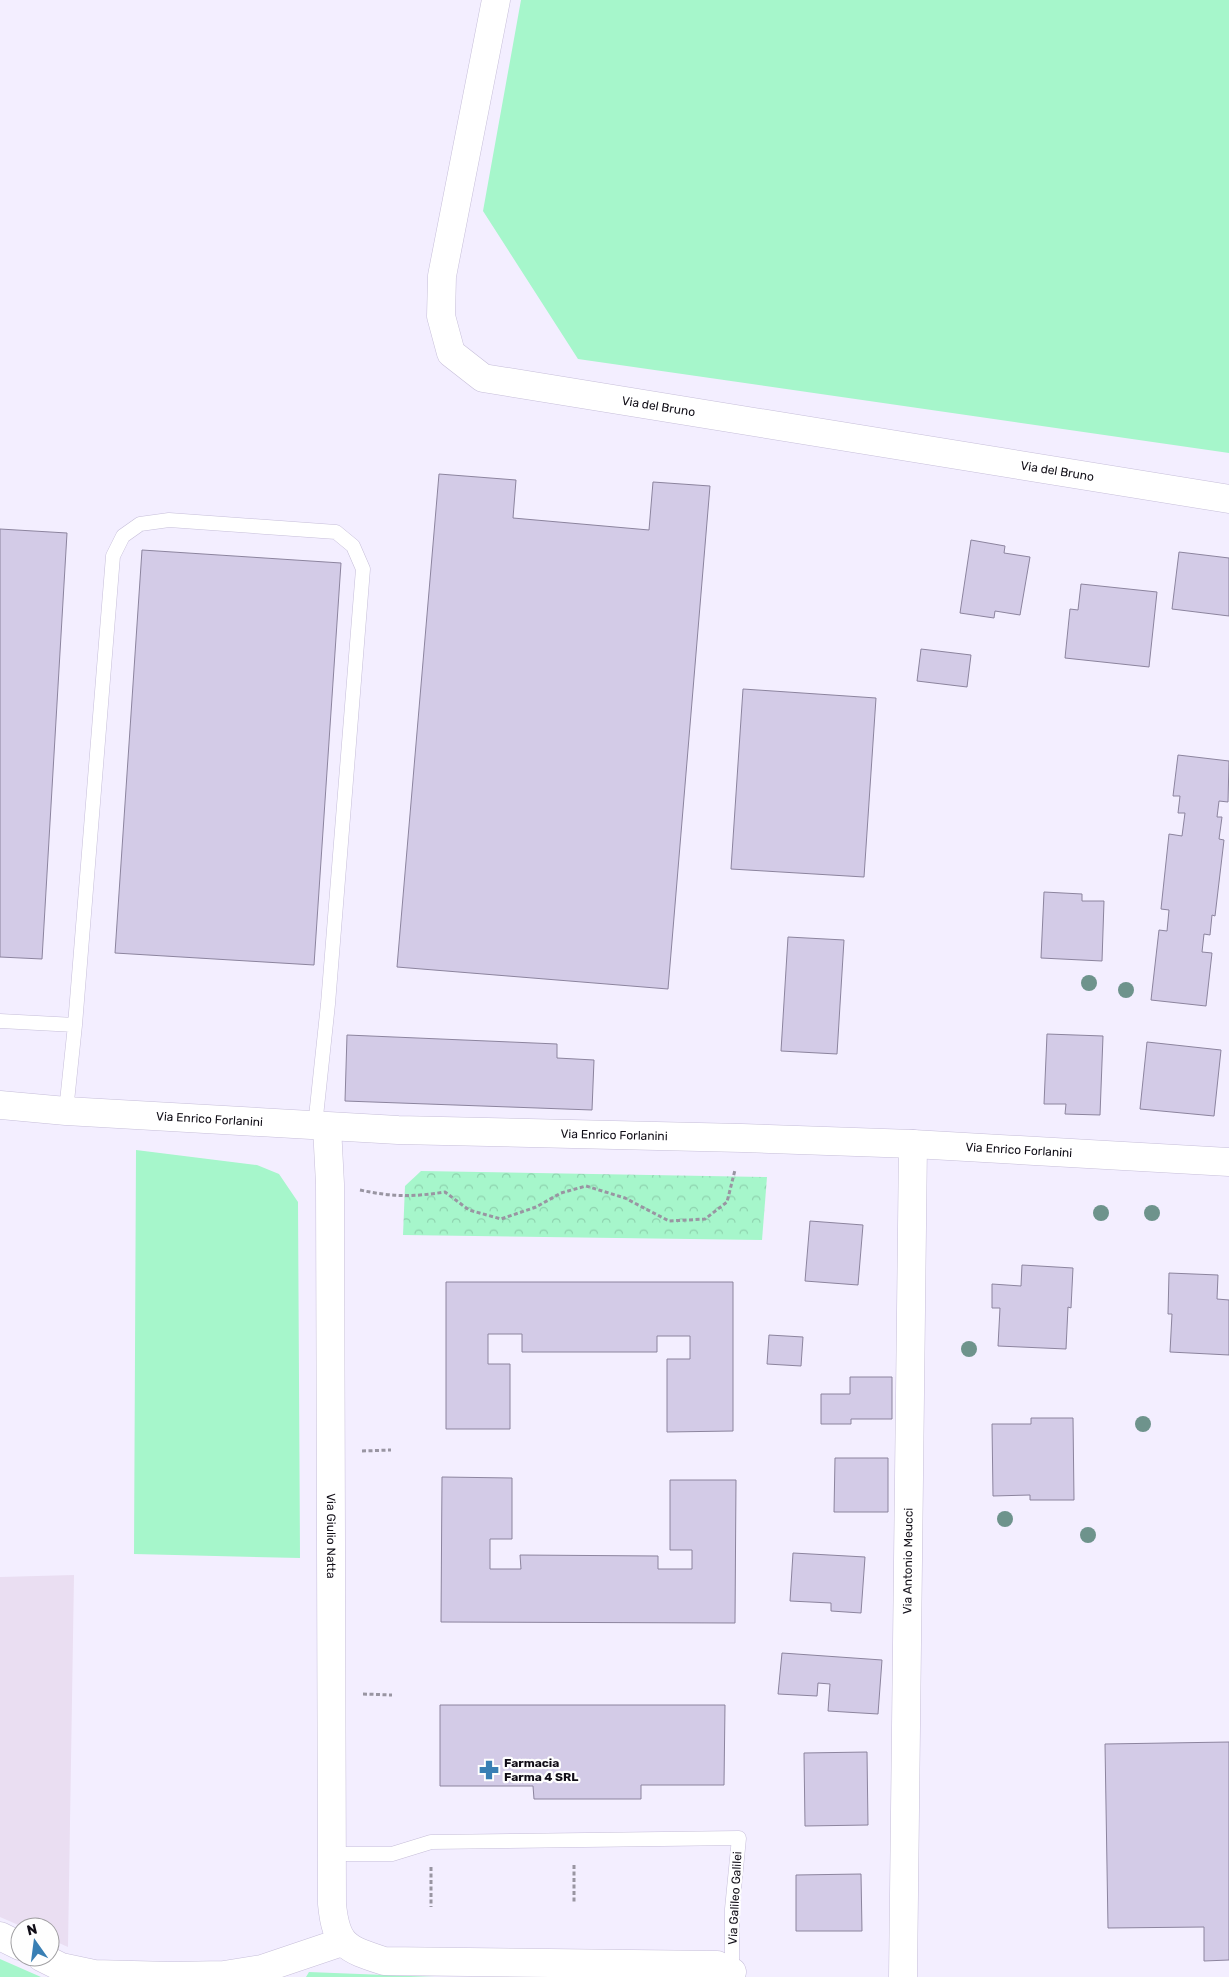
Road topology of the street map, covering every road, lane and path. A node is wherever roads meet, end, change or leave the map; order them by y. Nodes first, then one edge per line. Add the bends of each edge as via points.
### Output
1 (496, 0) edge
2 (1229, 499) edge
3 (0, 1021) edge
4 (75, 1025) junction
5 (0, 1105) edge
6 (66, 1111) junction
7 (321, 1126) junction
8 (742, 1138) junction
9 (914, 1144) junction
10 (1229, 1162) edge
11 (330, 1184) junction
12 (574, 1839) junction
13 (430, 1842) junction
14 (331, 1854) junction
15 (574, 1904) dead end
16 (430, 1906) dead end
17 (342, 1942) junction
18 (60, 1966) edge
19 (732, 1972) joint
20 (903, 1977) edge

1 - 2 street, Via del Bruno via 442,276 441,316 451,353 483,378
3 - 4 lane
4 - 6 lane
4 - 7 lane via 113,556 123,536 140,524 169,520 336,532 354,546 363,570
5 - 6 street, Via Enrico Forlanini
6 - 7 street, Via Enrico Forlanini
7 - 8 street, Via Enrico Forlanini
7 - 11 street, Via Giulio Natta
8 - 9 street, Via Enrico Forlanini
8 - 11 path via 727,1202 705,1219 668,1221 625,1198 586,1186 561,1193 536,1207 501,1219 469,1210 445,1192 416,1196 382,1195
9 - 10 street, Via Enrico Forlanini
9 - 20 street, Via Antonio Meucci
11 - 14 street, Via Giulio Natta
12 - 13 lane, Via Galileo Galilei
12 - 15 path
12 - 19 lane, Via Galileo Galilei via 739,1838 732,1909
13 - 14 lane, Via Galileo Galilei via 392,1854
13 - 16 path
14 - 17 street, Via Giulio Natta via 334,1923
17 - 18 street via 262,1969 224,1975 94,1974
17 - 19 street, Via Galileo Galilei via 356,1952 384,1961 717,1965

